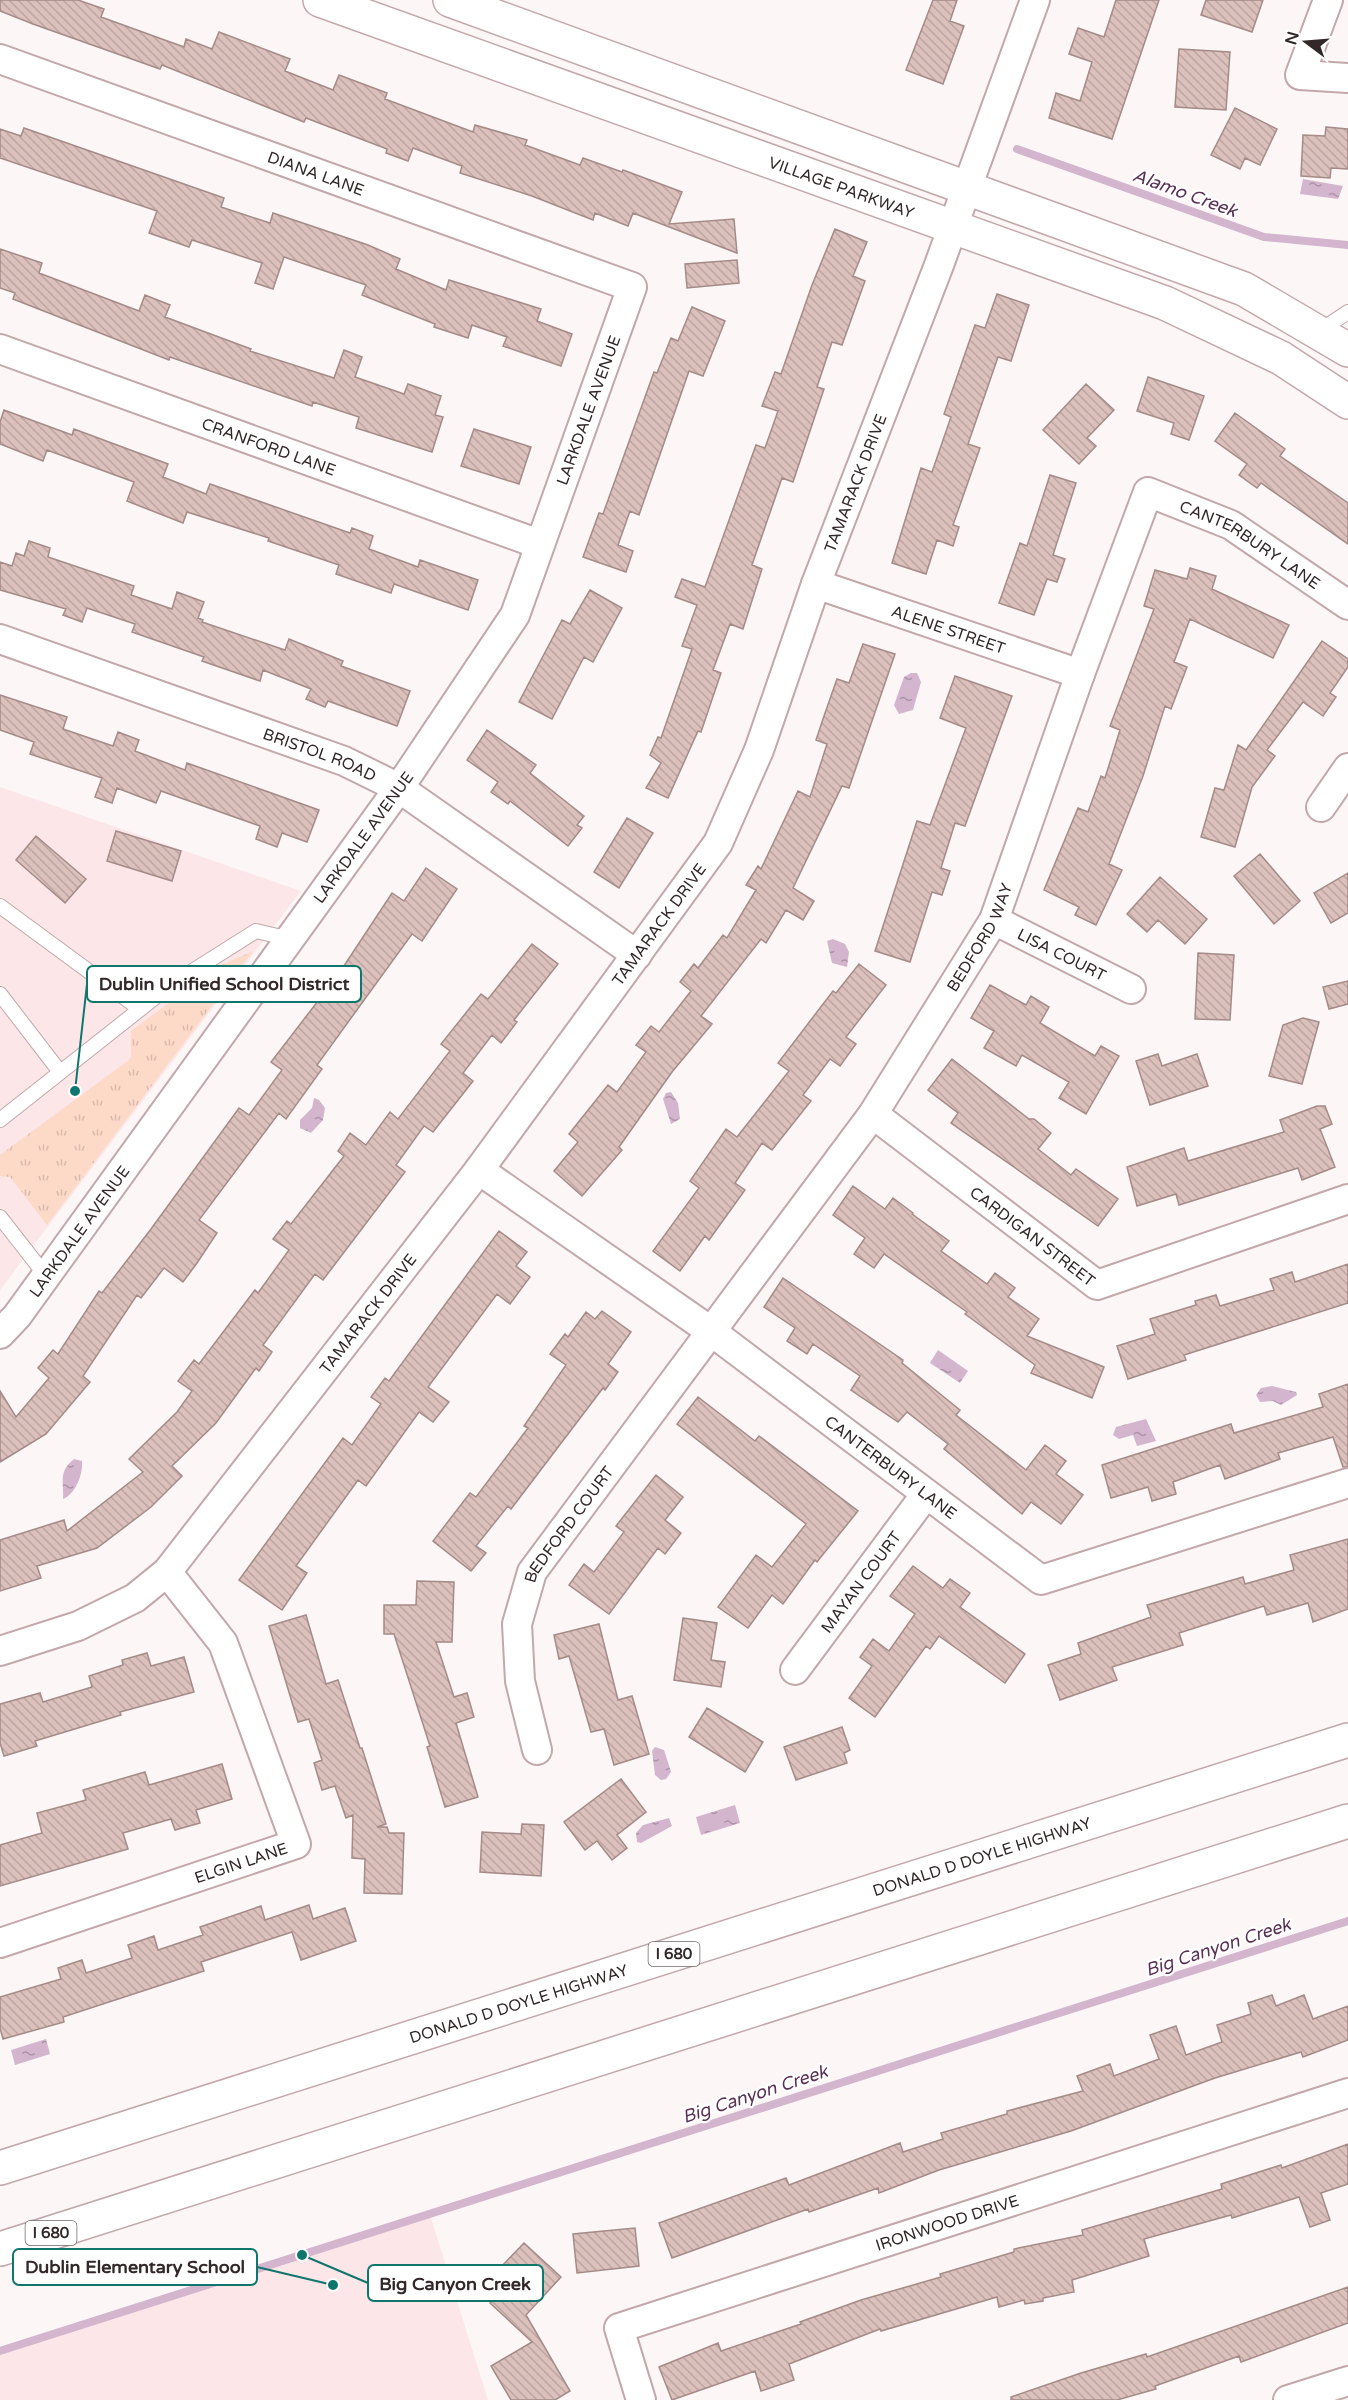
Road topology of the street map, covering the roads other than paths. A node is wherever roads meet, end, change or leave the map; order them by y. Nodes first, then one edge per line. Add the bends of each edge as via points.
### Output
1 (320, 0) edge
2 (450, 0) edge
3 (1035, 0) edge
4 (1328, 0) edge
5 (0, 59) edge
6 (1348, 78) edge
7 (967, 186) junction
8 (953, 227) junction
9 (632, 288) joint
10 (1348, 312) edge
11 (1318, 332) junction
12 (0, 349) edge
13 (1348, 350) edge
14 (1348, 402) edge
15 (1148, 492) joint
16 (539, 544) junction
17 (816, 584) junction
18 (1348, 604) edge
19 (0, 639) edge
20 (1080, 674) junction
21 (1348, 768) edge
22 (399, 788) junction
23 (1321, 807) dead end
24 (0, 906) edge
25 (994, 920) junction
26 (290, 939) junction
27 (638, 955) junction
28 (1131, 989) dead end
29 (0, 994) edge
30 (140, 1009) junction
31 (60, 1072) junction
32 (873, 1114) junction
33 (0, 1120) edge
34 (479, 1170) junction
35 (1348, 1199) edge
36 (0, 1217) edge
37 (46, 1276) junction
38 (712, 1332) junction
39 (0, 1334) edge
40 (1348, 1483) edge
41 (926, 1494) junction
42 (167, 1572) junction
43 (0, 1651) edge
44 (795, 1670) dead end
45 (1348, 1740) edge
46 (537, 1750) dead end
47 (1348, 1821) edge
48 (0, 1943) edge
49 (1348, 2093) edge
50 (0, 2168) edge
51 (0, 2249) edge
52 (1348, 2381) edge
53 (641, 2400) edge
54 (1288, 2400) edge

1 - 8 main road, VILLAGE PARKWAY
2 - 7 main road
3 - 7 street, TAMARACK DRIVE
4 - 6 street via 1300,75
5 - 9 street, DIANA LANE
7 - 8 street, TAMARACK DRIVE
7 - 11 main road via 1244,289
8 - 14 main road, VILLAGE PARKWAY via 1165,303 1281,358
8 - 17 street, TAMARACK DRIVE
9 - 16 street, LARKDALE AVENUE
10 - 11 lane
11 - 13 main road
12 - 16 street, CRANFORD LANE
15 - 18 street, CANTERBURY LANE via 1231,525
15 - 20 street, BEDFORD WAY
16 - 22 street, LARKDALE AVENUE via 515,615
17 - 20 street, ALENE STREET
17 - 27 street, TAMARACK DRIVE via 759,750 718,843
19 - 22 street, BRISTOL ROAD via 344,761
20 - 25 street, BEDFORD WAY
21 - 23 street
22 - 26 street, LARKDALE AVENUE
22 - 27 street, BRISTOL ROAD
24 - 30 lane
25 - 28 street, LISA COURT
25 - 32 street, BEDFORD WAY
26 - 30 lane via 256,931
26 - 37 street, LARKDALE AVENUE
27 - 34 street, TAMARACK DRIVE
29 - 31 lane
30 - 31 lane
31 - 33 lane
32 - 35 street, CARDIGAN STREET via 1097,1285
32 - 38 street, BEDFORD WAY
34 - 38 street, CANTERBURY LANE
34 - 42 street, TAMARACK DRIVE
36 - 37 lane
37 - 39 street, LARKDALE AVENUE
38 - 41 street, CANTERBURY LANE
38 - 46 street, BEDFORD COURT via 532,1572 517,1624 520,1681
40 - 41 street, CANTERBURY LANE via 1041,1580
41 - 44 street, MAYAN COURT
42 - 43 street, TAMARACK DRIVE via 135,1598 78,1626
42 - 48 street, ELGIN LANE via 223,1643 296,1844
45 - 50 main road, DONALD D DOYLE HIGHWAY / I 680
47 - 51 main road, I 680
49 - 53 street, IRONWOOD DRIVE via 619,2328
52 - 54 street

